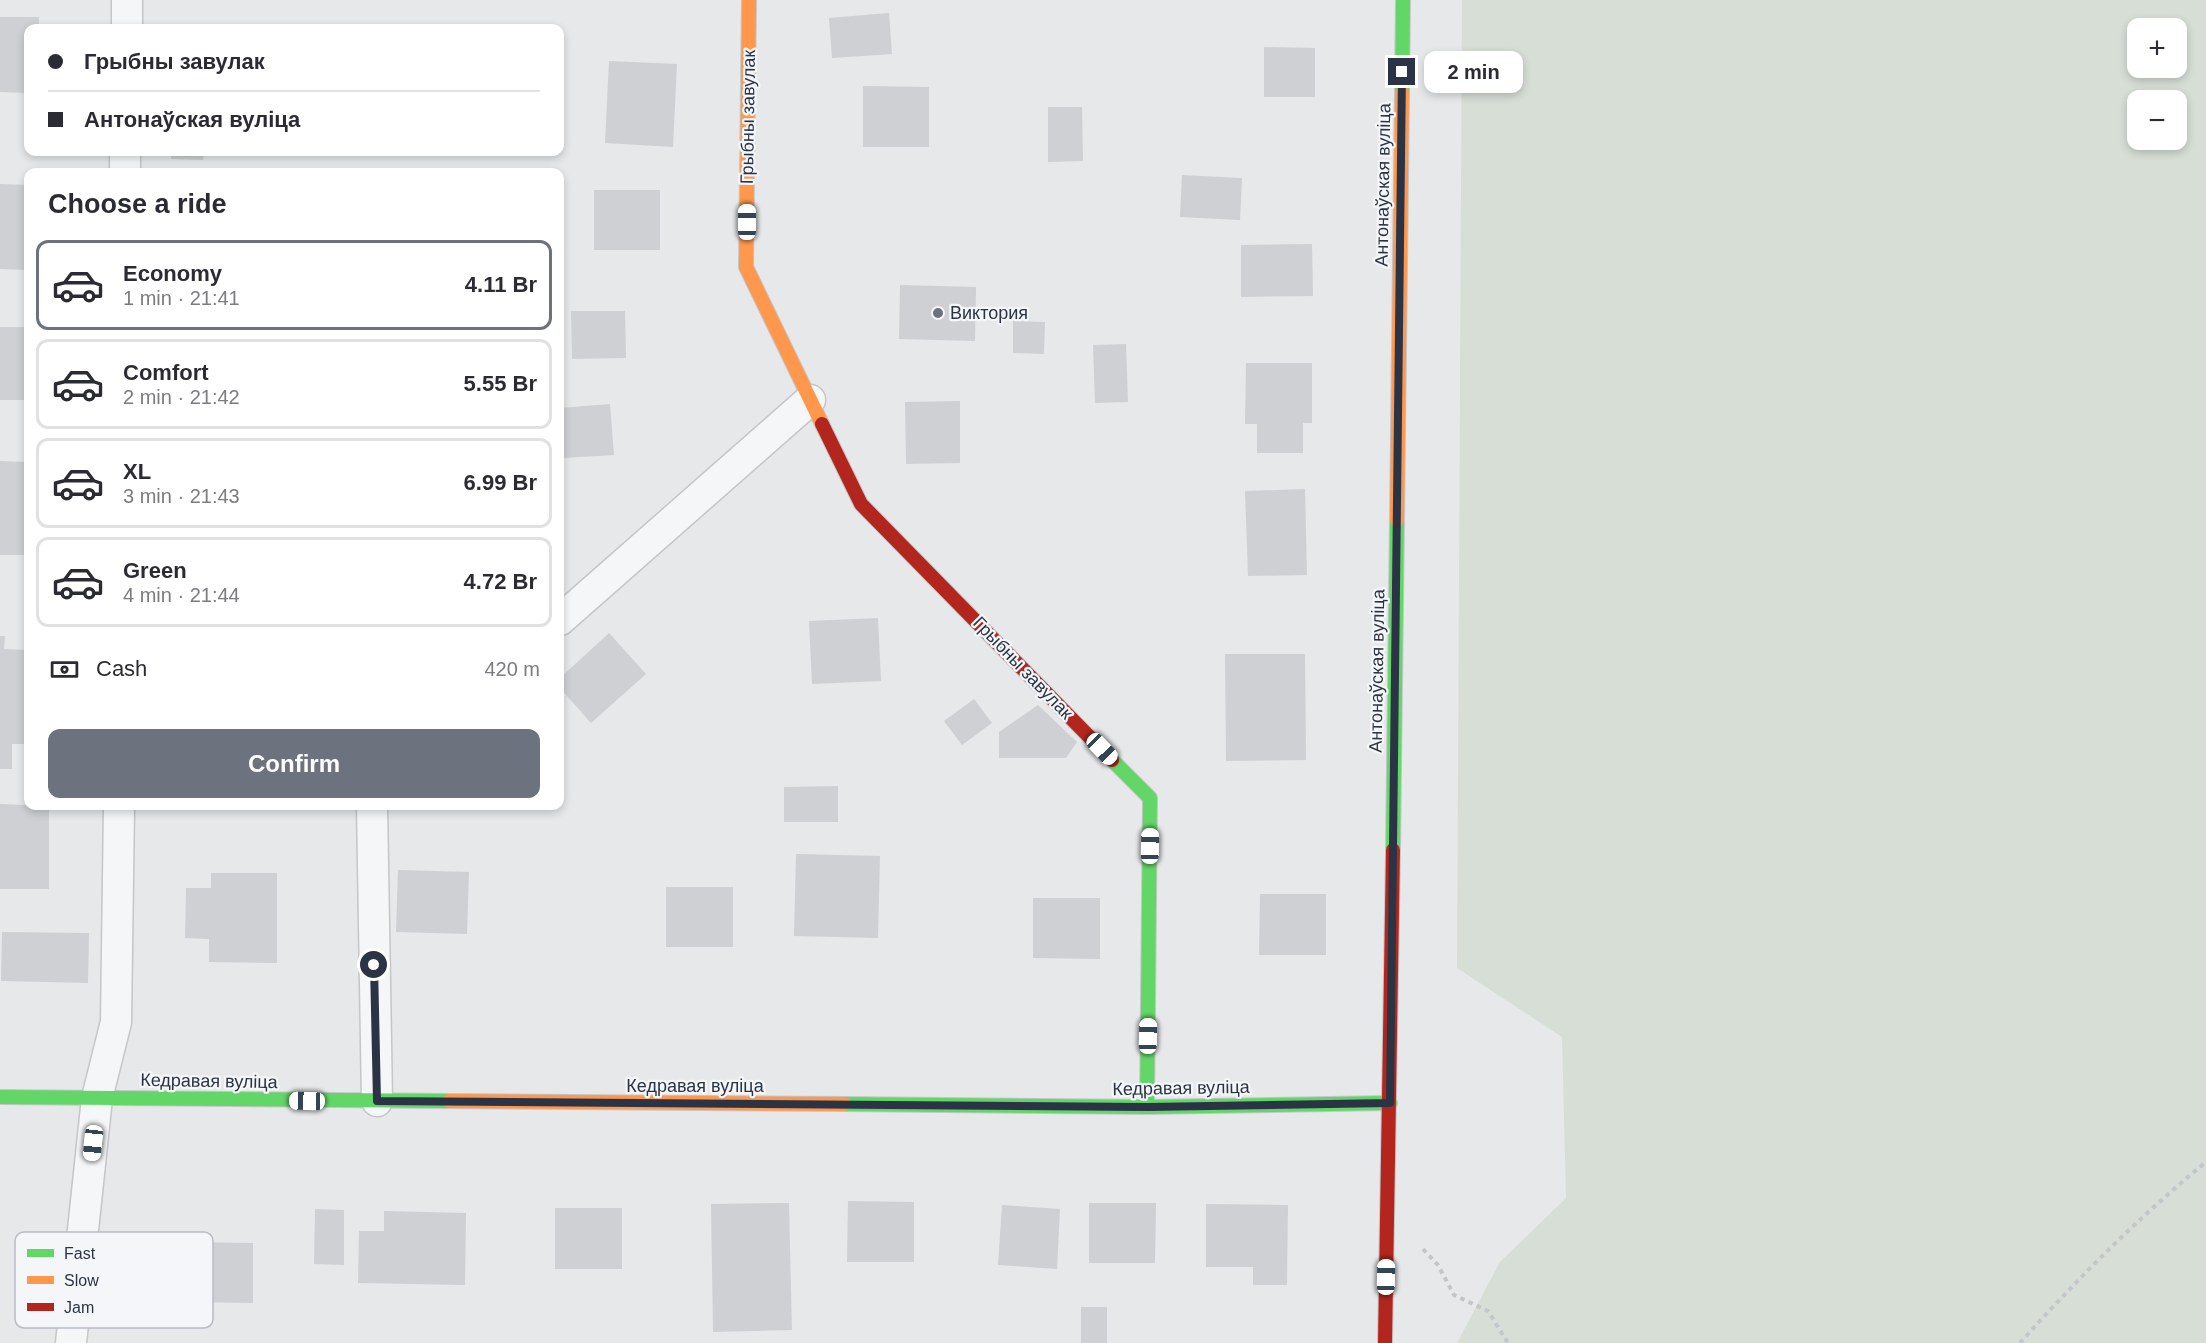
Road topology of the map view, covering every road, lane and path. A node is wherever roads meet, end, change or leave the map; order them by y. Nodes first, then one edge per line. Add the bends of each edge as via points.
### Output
1 (127, 0) edge
2 (749, 0) edge
3 (1403, 0) edge
4 (127, 24) edge
5 (810, 400) junction
6 (564, 616) edge
7 (118, 810) edge
8 (372, 810) edge
9 (0, 1097) edge
10 (97, 1098) junction
11 (377, 1101) junction
12 (1390, 1103) junction
13 (1148, 1107) junction
14 (2206, 1162) edge
15 (1387, 1211) junction
16 (83, 1232) edge
17 (73, 1328) edge
18 (71, 1343) edge
19 (1385, 1343) edge
20 (1508, 1343) edge
21 (2020, 1343) edge

1 - 4 street
2 - 5 street, Грыбны завулак via 746,267
3 - 12 street, Антонаўская вуліца
5 - 6 street
5 - 13 street, Грыбны завулак via 861,504 1150,798
7 - 10 street via 116,1022
8 - 11 street
9 - 10 street, Кедравая вуліца
10 - 11 street, Кедравая вуліца
10 - 16 street
11 - 13 street, Кедравая вуліца
12 - 13 street, Кедравая вуліца
12 - 15 street, Антонаўская вуліца
14 - 21 path via 2173,1188 2076,1281
15 - 19 street, Антонаўская вуліца
15 - 20 path via 1438,1265 1454,1295 1488,1311
17 - 18 street

